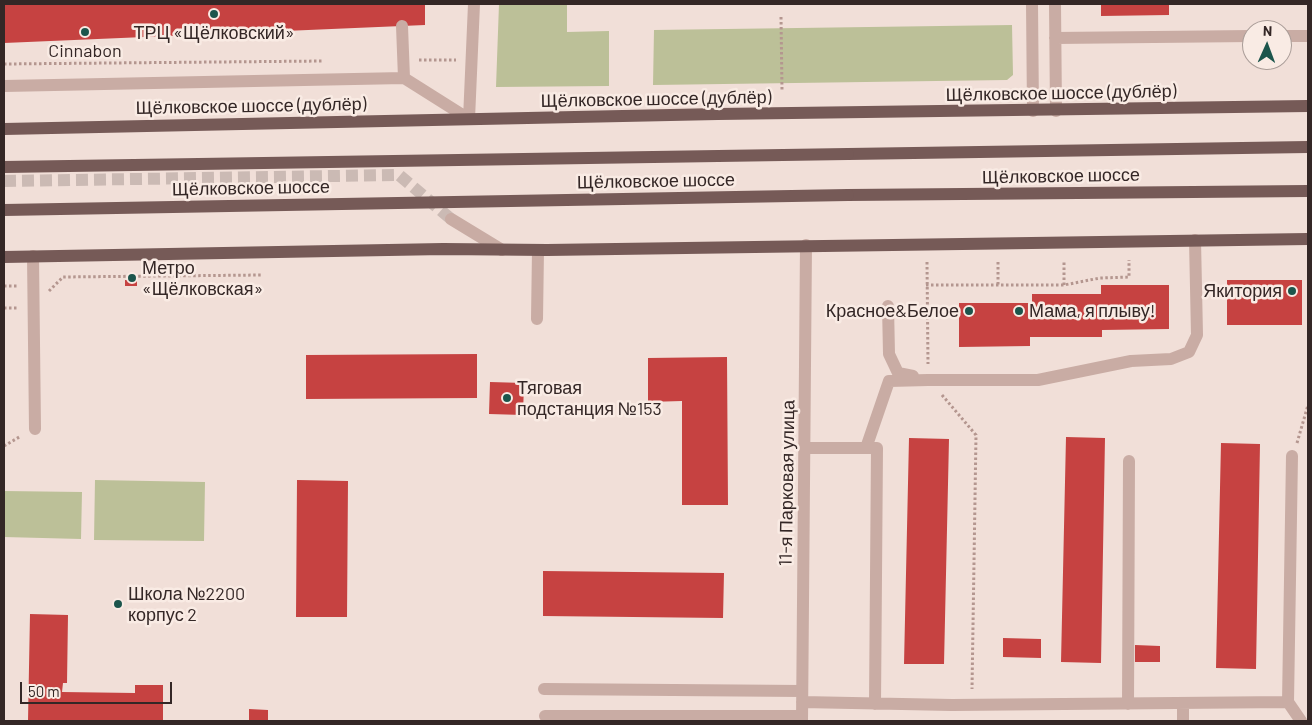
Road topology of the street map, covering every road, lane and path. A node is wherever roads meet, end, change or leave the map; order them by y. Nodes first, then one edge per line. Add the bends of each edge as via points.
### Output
1 (474, 4) edge
2 (1032, 4) edge
3 (1054, 4) edge
4 (781, 17) dead end
5 (402, 26) dead end
6 (1242, 36) edge
7 (1292, 36) edge
8 (1308, 36) edge
9 (1055, 38) junction
10 (403, 60) junction
11 (471, 60) junction
12 (323, 61) dead end
13 (4, 64) edge
14 (404, 78) junction
15 (4, 86) edge
16 (782, 90) dead end
17 (1308, 106) edge
18 (1033, 111) junction
19 (1056, 111) junction
20 (469, 119) junction
21 (4, 129) edge
22 (1308, 147) edge
23 (4, 167) edge
24 (1308, 191) edge
25 (4, 210) edge
26 (452, 219) tunnel mouth
27 (1308, 239) edge
28 (1195, 240) junction
29 (806, 245) junction
30 (502, 250) junction
31 (538, 250) junction
32 (33, 256) junction
33 (4, 257) edge
34 (1129, 260) dead end
35 (1064, 261) dead end
36 (926, 262) dead end
37 (998, 262) dead end
38 (263, 275) dead end
39 (926, 285) junction
40 (998, 285) junction
41 (1064, 285) junction
42 (888, 306) dead end
43 (4, 308) edge
44 (33, 308) junction
45 (537, 319) dead end
46 (928, 380) junction
47 (1308, 405) edge
48 (35, 429) dead end
49 (805, 448) junction
50 (866, 448) junction
51 (1292, 456) joint
52 (1129, 461) dead end
53 (544, 689) dead end
54 (802, 696) junction
55 (1288, 702) junction
56 (875, 704) junction
57 (1128, 704) junction
58 (1183, 704) junction
59 (972, 705) junction
60 (545, 716) dead end
61 (802, 719) edge
62 (1183, 721) edge
63 (1301, 721) edge

1 - 11 street
2 - 18 street
3 - 9 street
4 - 16 path
5 - 10 street
6 - 9 street
7 - 8 street
9 - 19 street
10 - 11 path
10 - 14 street
11 - 20 street
12 - 13 path
14 - 15 street
14 - 20 street
17 - 19 main road, Щёлковское шоссе (дублёр)
18 - 19 main road, Щёлковское шоссе (дублёр)
18 - 20 main road, Щёлковское шоссе (дублёр)
20 - 21 main road, Щёлковское шоссе (дублёр)
22 - 23 main road, Щёлковское шоссе, bridge
24 - 25 main road, Щёлковское шоссе, bridge via 848,195
26 - 30 street
27 - 28 main road
28 - 29 main road
28 - 46 street via 1197,335 1189,352 1172,359 1131,361 1038,380
29 - 31 main road
29 - 49 street, 11-я Парковая улица
30 - 31 main road
30 - 32 main road
31 - 45 street
32 - 33 main road
32 - 44 street
34 - 41 path via 1129,277 1100,278
35 - 41 path
36 - 39 path
37 - 40 path
38 - 44 path via 63,277
39 - 40 path
39 - 46 path
40 - 41 path
42 - 46 street via 889,354 898,373
43 - 44 path
44 - 48 street
46 - 50 street via 889,381
46 - 59 path via 976,435
47 - 51 path
49 - 50 street
49 - 54 street, 11-я Парковая улица
50 - 56 street via 877,448
51 - 55 street
52 - 57 street
53 - 54 street
54 - 56 street
54 - 61 street, 11-я Парковая улица
55 - 58 street
55 - 63 street
56 - 59 street
57 - 58 street
57 - 59 street
58 - 62 street
60 - 61 street

